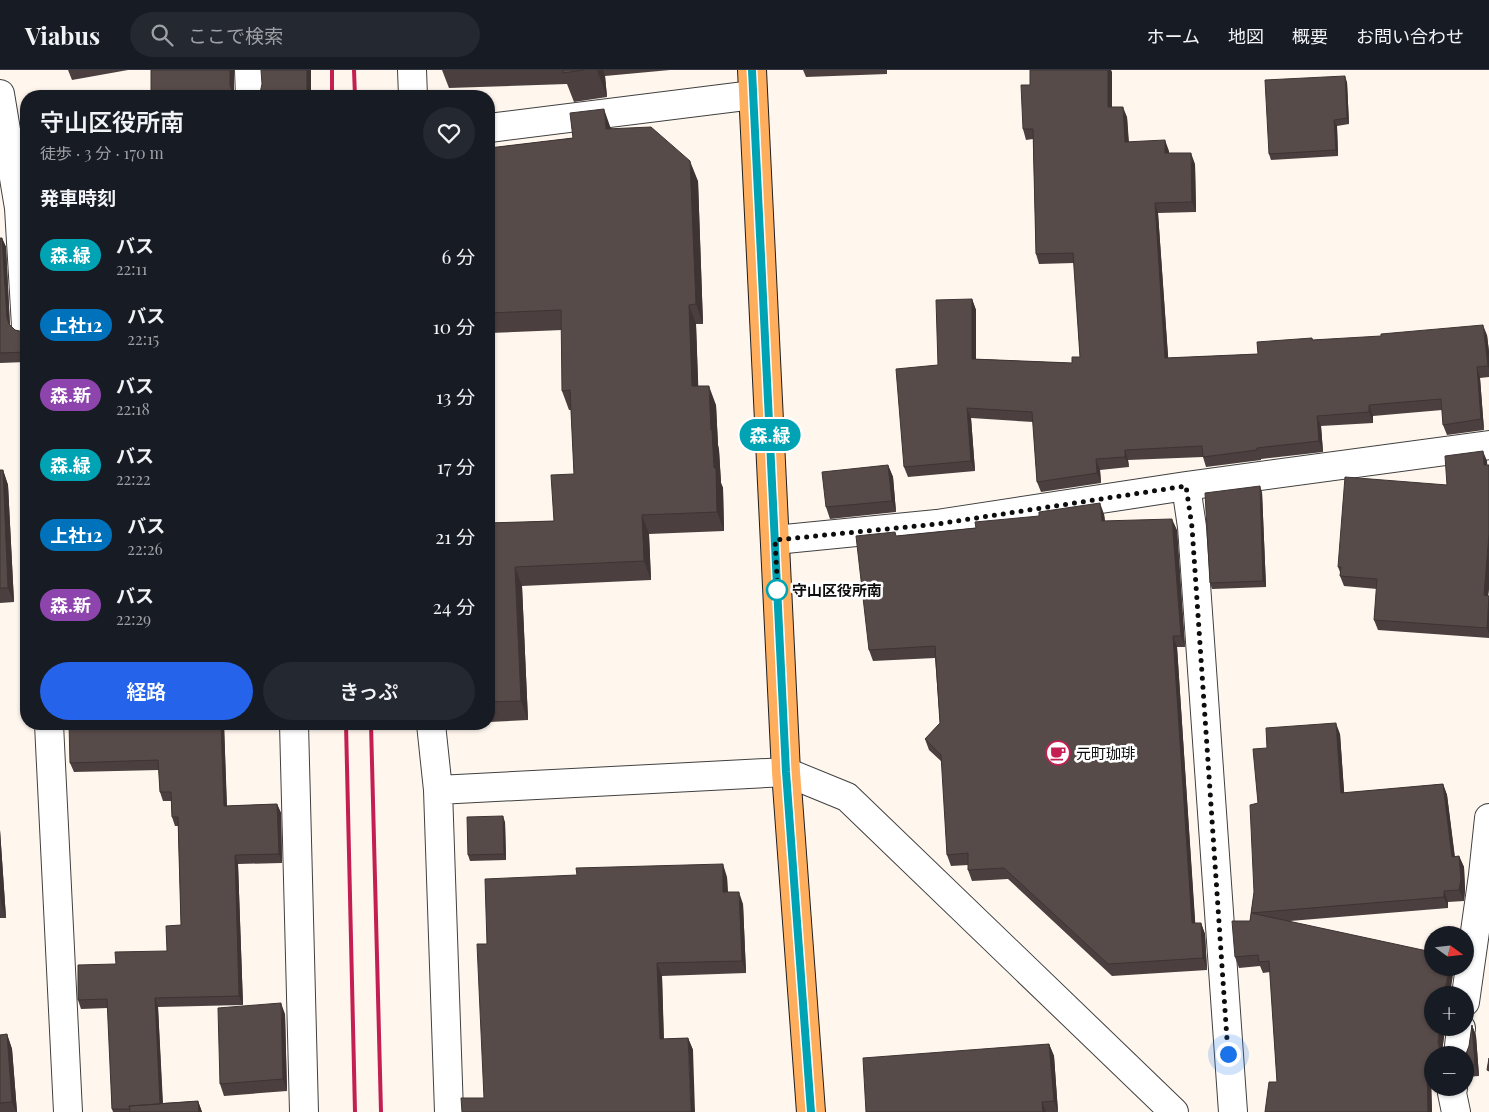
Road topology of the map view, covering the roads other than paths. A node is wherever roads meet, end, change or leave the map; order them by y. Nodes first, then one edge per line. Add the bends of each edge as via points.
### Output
1 (249, 70) edge
2 (412, 70) edge
3 (753, 83) edge
4 (250, 90) edge
5 (413, 90) edge
6 (0, 94) edge
7 (495, 127) edge
8 (15, 208) edge
9 (20, 262) edge
10 (1489, 445) edge
11 (1186, 486) junction
12 (775, 540) junction
13 (49, 730) edge
14 (294, 730) edge
15 (432, 730) edge
16 (786, 772) junction
17 (438, 790) junction
18 (1489, 818) edge
19 (1467, 986) edge
20 (1453, 1096) edge
21 (68, 1112) edge
22 (304, 1112) edge
23 (450, 1112) edge
24 (811, 1112) edge
25 (1174, 1112) edge
26 (1233, 1112) edge
27 (1456, 1112) edge

1 - 4 street
2 - 5 street
3 - 7 street
3 - 12 main road
6 - 8 street
8 - 9 street
10 - 11 street
11 - 12 street via 937,524
11 - 26 street via 1193,537
12 - 16 main road
13 - 21 street
14 - 22 street
15 - 17 street
16 - 17 street
16 - 24 main road
16 - 25 street via 846,798
17 - 23 street
18 - 19 street
20 - 27 street

